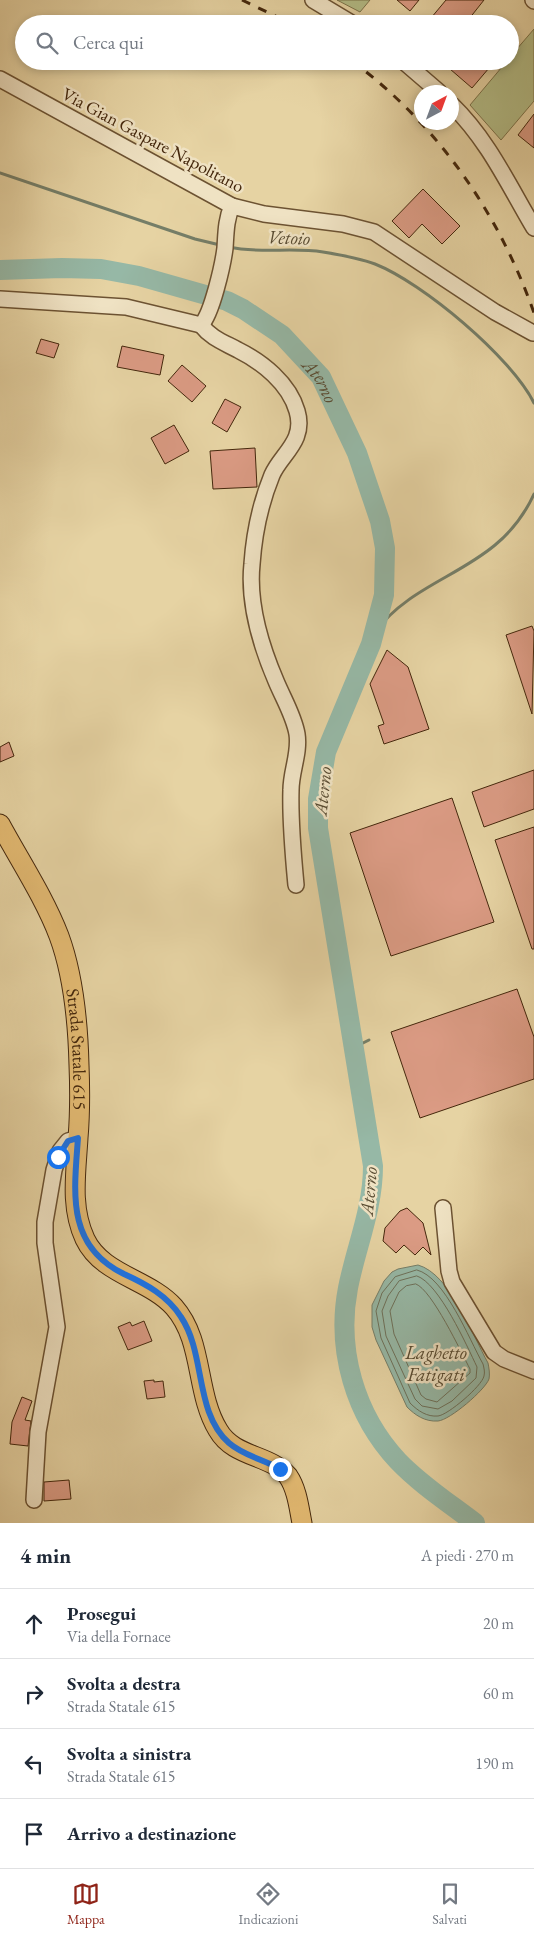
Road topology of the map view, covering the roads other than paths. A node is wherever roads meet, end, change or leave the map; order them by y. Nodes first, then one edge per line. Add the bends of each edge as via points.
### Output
1 (313, 0) edge
2 (338, 15) edge
3 (413, 70) edge
4 (0, 79) edge
5 (431, 85) edge
6 (459, 112) edge
7 (232, 206) junction
8 (534, 228) edge
9 (0, 299) edge
10 (205, 318) junction
11 (533, 333) dead end
12 (0, 824) edge
13 (296, 884) dead end
14 (78, 1138) junction
15 (442, 1208) dead end
16 (534, 1371) edge
17 (34, 1500) dead end
18 (302, 1523) edge

1 - 2 street
3 - 5 street
4 - 7 street, Via Gian Gaspare Napolitano
6 - 8 street via 486,144
7 - 10 street via 216,293
7 - 11 street, Via Gian Gaspare Napolitano via 374,232 495,312
9 - 10 street via 126,306
10 - 13 street via 215,339 246,354 273,374 297,411 296,436 273,474 261,514 251,572 260,634 297,734 298,748 290,789
12 - 14 main road, Strada Statale 615 via 48,913 69,969 79,1062
14 - 17 street via 68,1141 59,1154 45,1218 45,1243 57,1324 38,1432
14 - 18 main road, Strada Statale 615 via 75,1195 79,1222 87,1242 104,1262 151,1288 178,1312 190,1336 218,1431 239,1450 287,1475 294,1488
15 - 16 street via 452,1282 494,1352

